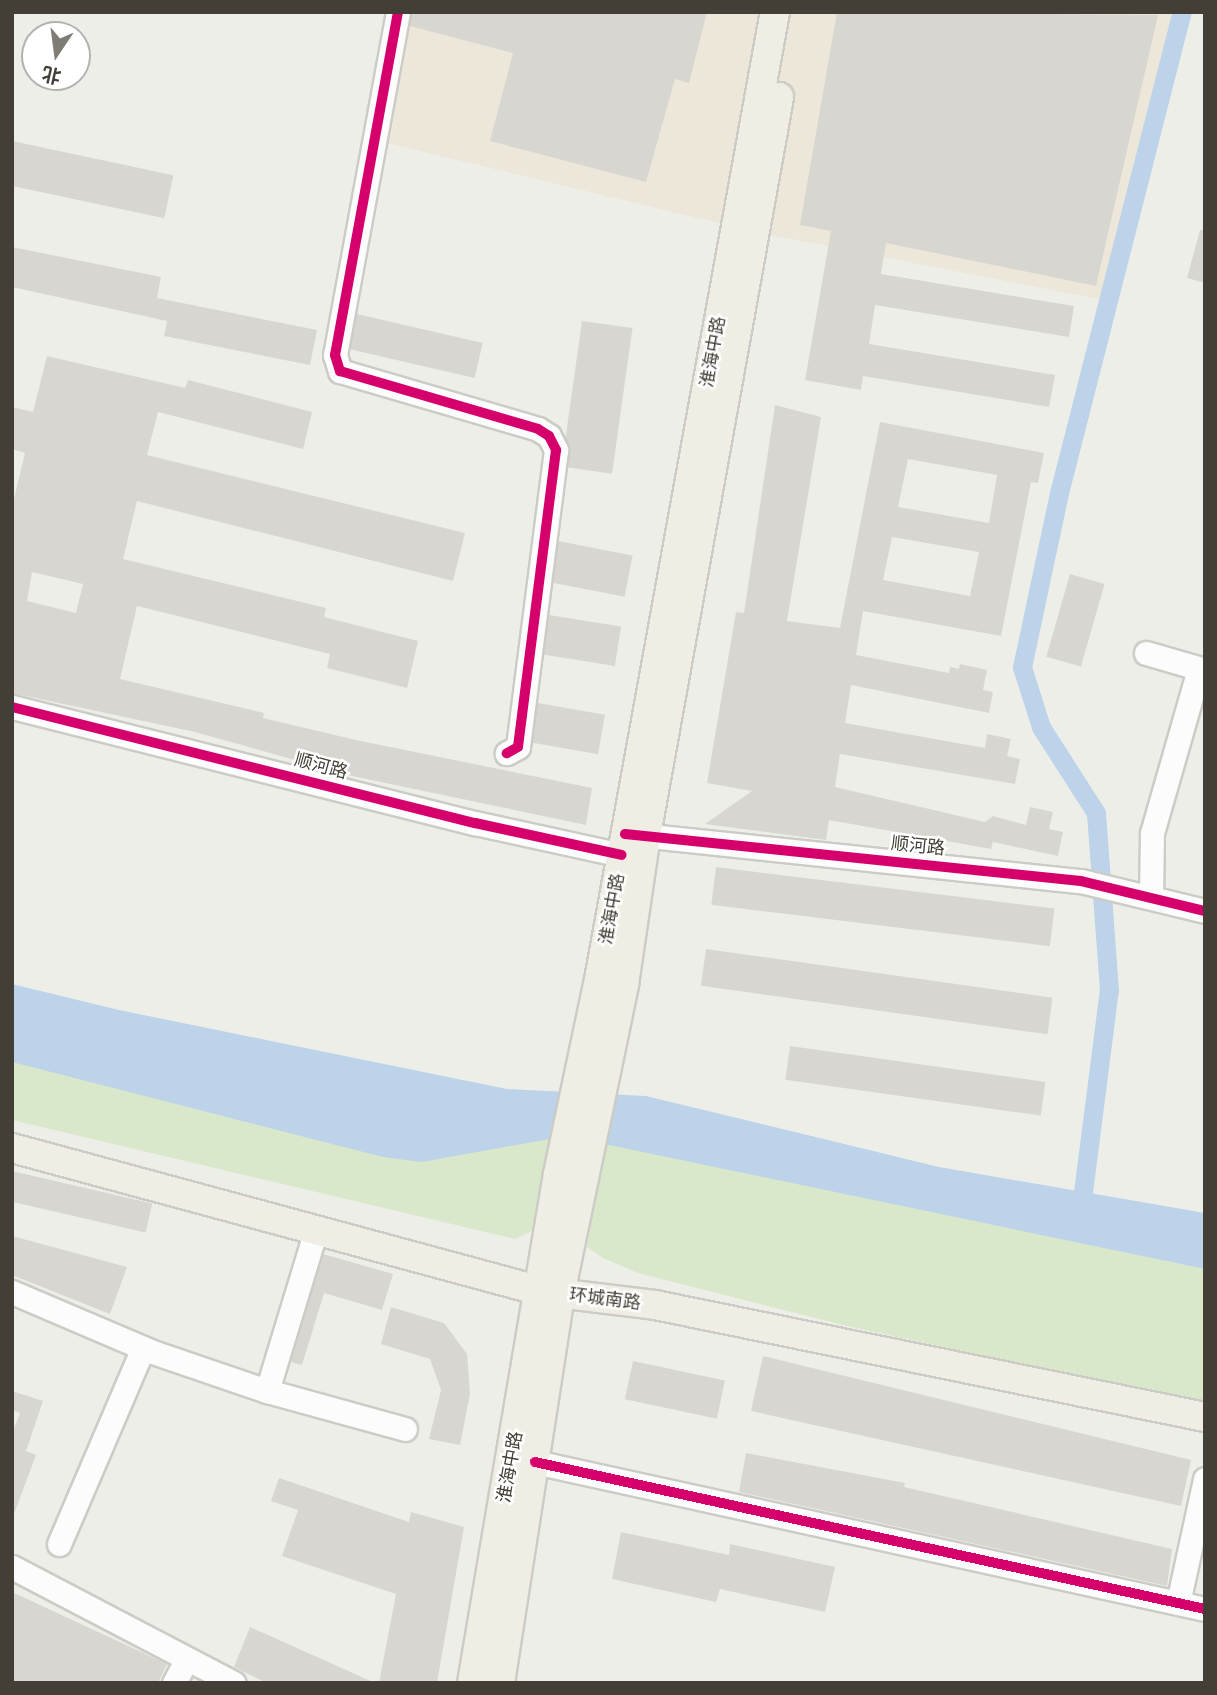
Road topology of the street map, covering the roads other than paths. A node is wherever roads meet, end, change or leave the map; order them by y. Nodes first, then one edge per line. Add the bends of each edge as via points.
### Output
1 (398, 12) edge
2 (775, 12) edge
3 (794, 12) edge
4 (1146, 653) dead end
5 (1202, 670) edge
6 (12, 707) edge
7 (507, 752) dead end
8 (631, 841) junction
9 (1146, 896) junction
10 (1205, 911) edge
11 (12, 1148) edge
12 (316, 1230) junction
13 (12, 1292) edge
14 (550, 1292) junction
15 (144, 1348) junction
16 (267, 1391) junction
17 (1205, 1417) edge
18 (405, 1429) dead end
19 (535, 1462) junction
20 (1205, 1479) edge
21 (59, 1544) dead end
22 (12, 1567) edge
23 (1178, 1603) junction
24 (1205, 1609) edge
25 (186, 1660) junction
26 (174, 1683) edge
27 (234, 1683) edge
28 (472, 1683) edge
29 (500, 1683) edge

1 - 7 street via 335,355 340,370 538,429 549,436 556,450 518,747
2 - 8 main road, 淮海中路
3 - 8 main road, 淮海中路
4 - 5 street
5 - 9 street via 1152,833
6 - 8 street, 顺河路 via 475,823
8 - 9 street, 顺河路 via 1081,881
8 - 14 main road, 淮海中路
9 - 10 street, 顺河路
11 - 12 main road, 环城南路
12 - 14 main road, 环城南路
12 - 16 street
13 - 15 street
14 - 17 main road, 环城南路 via 655,1305
14 - 19 main road, 淮海中路
14 - 28 main road, 淮海中路
15 - 16 street
15 - 21 street
16 - 18 street
19 - 23 street
19 - 29 main road, 淮海中路
20 - 23 street
22 - 25 street
23 - 24 street
25 - 26 street
25 - 27 street

